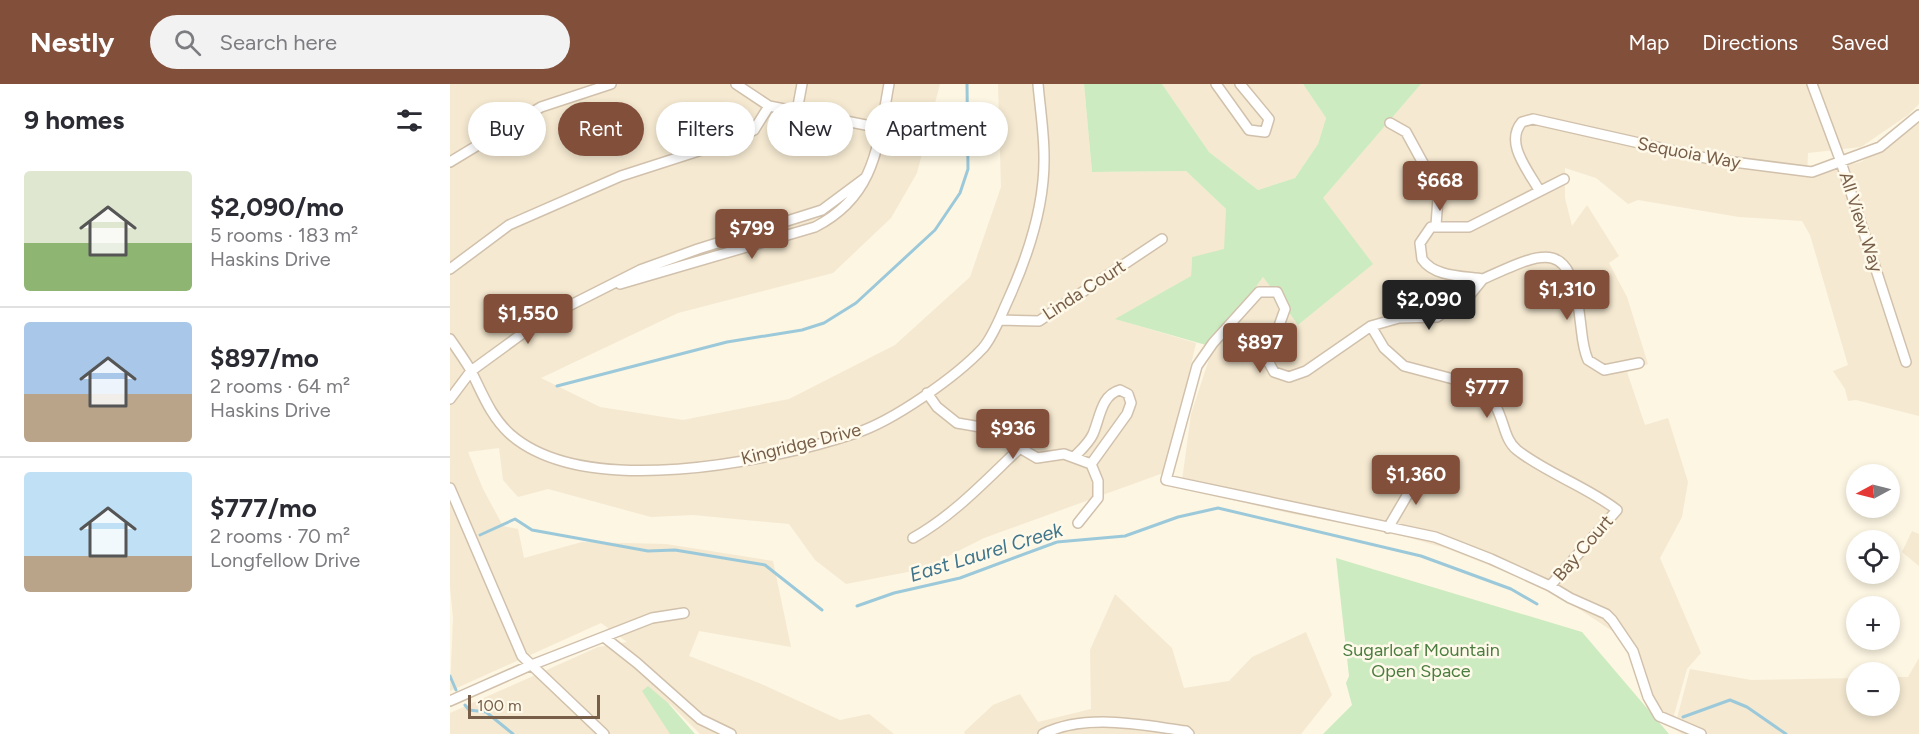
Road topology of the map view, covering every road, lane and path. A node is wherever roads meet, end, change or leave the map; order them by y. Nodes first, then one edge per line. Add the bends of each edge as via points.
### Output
1 (610, 84) edge
2 (736, 84) edge
3 (802, 84) edge
4 (889, 84) edge
5 (1038, 84) edge
6 (1216, 84) edge
7 (1240, 84) edge
8 (1812, 84) edge
9 (799, 102) edge
10 (886, 102) edge
11 (767, 105) edge
12 (767, 109) edge
13 (1919, 115) edge
14 (1390, 123) dead end
15 (875, 156) edge
16 (450, 162) edge
17 (1841, 162) junction
18 (1564, 179) dead end
19 (1539, 190) junction
20 (1436, 225) junction
21 (1162, 239) dead end
22 (450, 269) edge
23 (1483, 279) junction
24 (999, 320) junction
25 (1371, 326) junction
26 (450, 339) edge
27 (1906, 362) dead end
28 (1639, 363) dead end
29 (471, 370) junction
30 (927, 393) junction
31 (450, 399) edge
32 (1020, 448) junction
33 (1074, 457) junction
34 (1091, 464) junction
35 (1422, 471) dead end
36 (450, 488) edge
37 (1078, 523) dead end
38 (1388, 528) junction
39 (913, 538) dead end
40 (1550, 586) junction
41 (684, 613) dead end
42 (604, 637) junction
43 (529, 666) junction
44 (450, 701) edge
45 (1134, 724) junction
46 (604, 734) edge
47 (731, 734) edge
48 (1043, 734) edge
49 (1145, 734) edge
50 (1190, 734) edge
51 (1701, 734) edge

1 - 16 street via 541,107
2 - 11 street
3 - 9 street
4 - 10 street
5 - 24 street, Kingridge Drive via 1045,158 1038,215 1023,268
6 - 7 street via 1249,130 1265,132 1269,119
8 - 17 street, All View Way
12 - 22 street via 754,130 739,138 621,176 509,225
13 - 17 street, Sequoia Way via 1880,147
14 - 20 street via 1406,132 1435,186
15 - 29 street via 865,178 822,210 640,270 541,320
17 - 19 street, Sequoia Way via 1812,172 1710,159 1533,119 1522,122 1515,139 1516,151
17 - 27 street, All View Way
18 - 19 street
19 - 20 street via 1469,227
20 - 23 street via 1420,243 1425,263 1440,272
21 - 24 street, Linda Court via 1039,321
23 - 25 street via 1470,295 1437,317 1399,318
23 - 28 street via 1534,256 1549,256 1570,271 1576,285 1588,360 1604,370
24 - 30 street, Kingridge Drive via 984,347
25 - 38 street via 1306,371 1289,377 1274,372 1267,359 1285,309 1277,292 1259,292 1197,366 1166,480
25 - 40 street, Bay Court via 1384,348 1404,366 1476,385 1485,391 1494,401 1517,450 1617,510
26 - 29 street, Kingridge Drive
29 - 30 street, Kingridge Drive via 486,404 510,434 556,461 670,471 768,456 857,433
29 - 31 street
30 - 32 street via 957,423 1004,431
32 - 33 street via 1037,458 1064,454
32 - 39 street via 964,501
33 - 34 street
33 - 34 street via 1092,436 1111,392 1120,390 1128,394 1131,404
34 - 37 street via 1098,481 1098,498
35 - 38 street
36 - 43 street
38 - 40 street via 1435,537
40 - 51 street via 1606,614 1633,651 1648,697 1659,716
41 - 42 street via 652,618
42 - 43 street
42 - 47 street via 700,719
43 - 44 street
43 - 46 street
45 - 48 street via 1074,724
45 - 49 street
45 - 50 street

